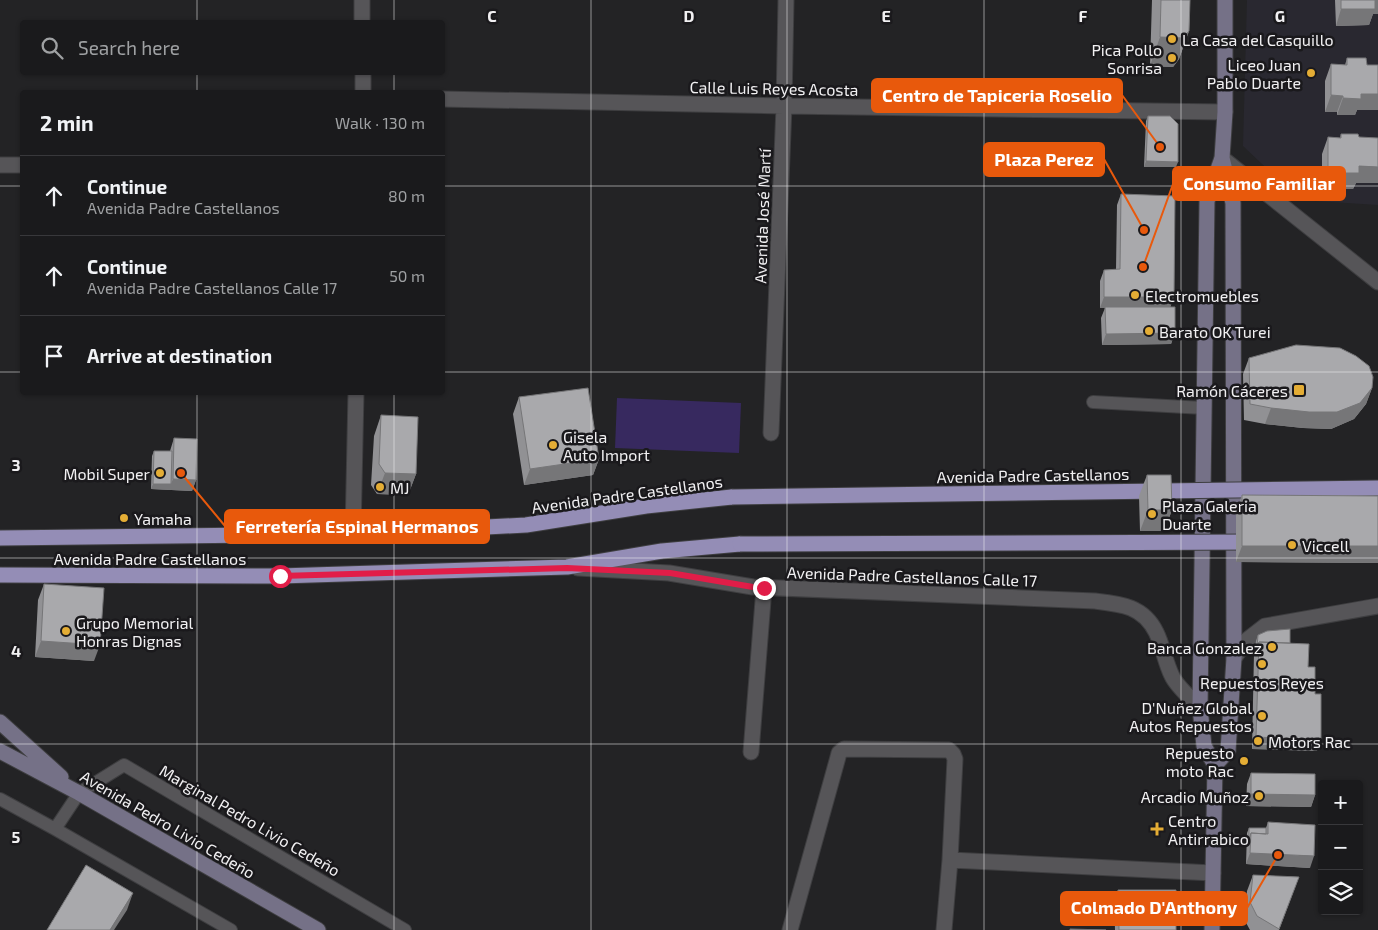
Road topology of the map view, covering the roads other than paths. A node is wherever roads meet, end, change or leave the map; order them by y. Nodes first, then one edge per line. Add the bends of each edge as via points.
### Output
1 (362, 0) edge
2 (786, 0) edge
3 (1225, 0) edge
4 (362, 20) edge
5 (363, 75) edge
6 (363, 90) edge
7 (445, 99) edge
8 (784, 106) junction
9 (1225, 112) junction
10 (1222, 158) junction
11 (0, 165) edge
12 (20, 165) edge
13 (1378, 282) edge
14 (356, 395) edge
15 (1093, 402) dead end
16 (1204, 408) junction
17 (771, 433) dead end
18 (1378, 488) edge
19 (353, 534) junction
20 (0, 538) edge
21 (1268, 542) edge
22 (567, 568) junction
23 (0, 575) edge
24 (764, 588) junction
25 (1378, 606) edge
26 (1234, 658) junction
27 (1200, 708) junction
28 (0, 722) edge
29 (0, 751) edge
30 (751, 752) dead end
31 (1215, 765) junction
32 (79, 793) junction
33 (0, 798) edge
34 (55, 829) junction
35 (950, 860) junction
36 (1212, 872) junction
37 (231, 930) edge
38 (318, 930) edge
39 (405, 930) edge
40 (790, 930) edge
41 (944, 930) edge
42 (1212, 930) edge

1 - 4 street
2 - 8 street, Avenida José Martí
3 - 9 main road
5 - 6 street
7 - 8 street, Calle Luis Reyes Acosta
8 - 9 street, Calle Luis Reyes Acosta
8 - 17 street, Avenida José Martí
9 - 10 main road
10 - 13 street
10 - 16 main road via 1207,201
10 - 26 main road via 1233,203
11 - 12 street
14 - 19 street
15 - 16 lane
16 - 27 main road
18 - 19 main road, Avenida Padre Castellanos, bridge via 732,497 646,506 526,525
19 - 20 main road, Avenida Padre Castellanos
21 - 22 main road, Avenida Padre Castellanos, bridge via 740,544 662,551
22 - 23 main road, Avenida Padre Castellanos via 280,576
22 - 24 street, Avenida Padre Castellanos Calle 17 via 670,573
24 - 27 street, Avenida Padre Castellanos Calle 17 via 1120,604 1136,610 1147,619 1156,632 1173,678
24 - 30 street
25 - 26 street via 1266,626 1247,640
26 - 31 main road via 1228,751
27 - 31 main road via 1204,746
28 - 32 main road
29 - 32 main road, Avenida Pedro Livio Cedeño
31 - 36 main road
32 - 34 lane
32 - 38 main road, Avenida Pedro Livio Cedeño
32 - 39 lane, Marginal Pedro Livio Cedeño via 124,765
33 - 34 lane
34 - 37 lane
35 - 36 street
35 - 40 street via 956,759 950,750 844,749 838,756
35 - 41 street
36 - 42 main road

